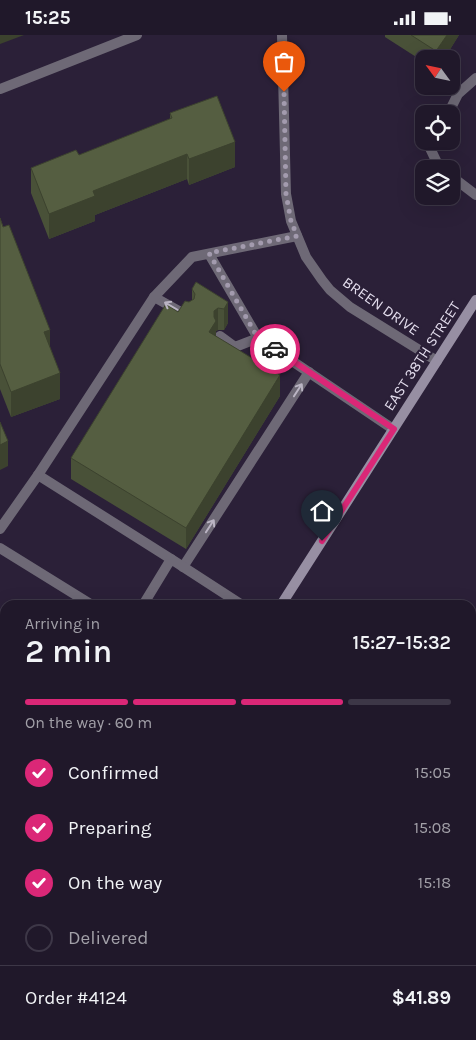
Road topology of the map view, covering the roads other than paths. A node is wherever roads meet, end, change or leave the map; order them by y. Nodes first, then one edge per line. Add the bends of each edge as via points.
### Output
1 (137, 35) edge
2 (282, 35) edge
3 (476, 78) edge
4 (0, 89) edge
5 (452, 105) edge
6 (460, 183) edge
7 (476, 195) edge
8 (297, 236) junction
9 (209, 253) junction
10 (154, 297) junction
11 (476, 300) edge
12 (188, 317) edge
13 (220, 336) edge
14 (258, 338) junction
15 (437, 361) junction
16 (309, 372) junction
17 (394, 429) junction
18 (38, 475) junction
19 (0, 529) edge
20 (0, 548) edge
21 (171, 559) junction
22 (183, 567) junction
23 (84, 600) edge
24 (146, 600) edge
25 (234, 600) edge
26 (284, 600) edge

1 - 4 street
2 - 8 street, BREEN DRIVE via 285,187
3 - 5 street via 458,94
6 - 7 street
8 - 9 street
8 - 15 street, BREEN DRIVE via 314,269 340,299
9 - 10 street via 192,257
9 - 14 street
12 -> 10 street
10 - 18 street
11 - 15 main road, EAST 38TH STREET
13 - 14 street via 235,347
14 - 16 street
15 - 17 main road, EAST 38TH STREET
16 - 17 street
22 -> 16 street
17 - 26 main road, EAST 38TH STREET
18 - 19 street
18 - 21 street
20 - 23 street
21 - 22 street
21 - 24 street
22 - 25 street

